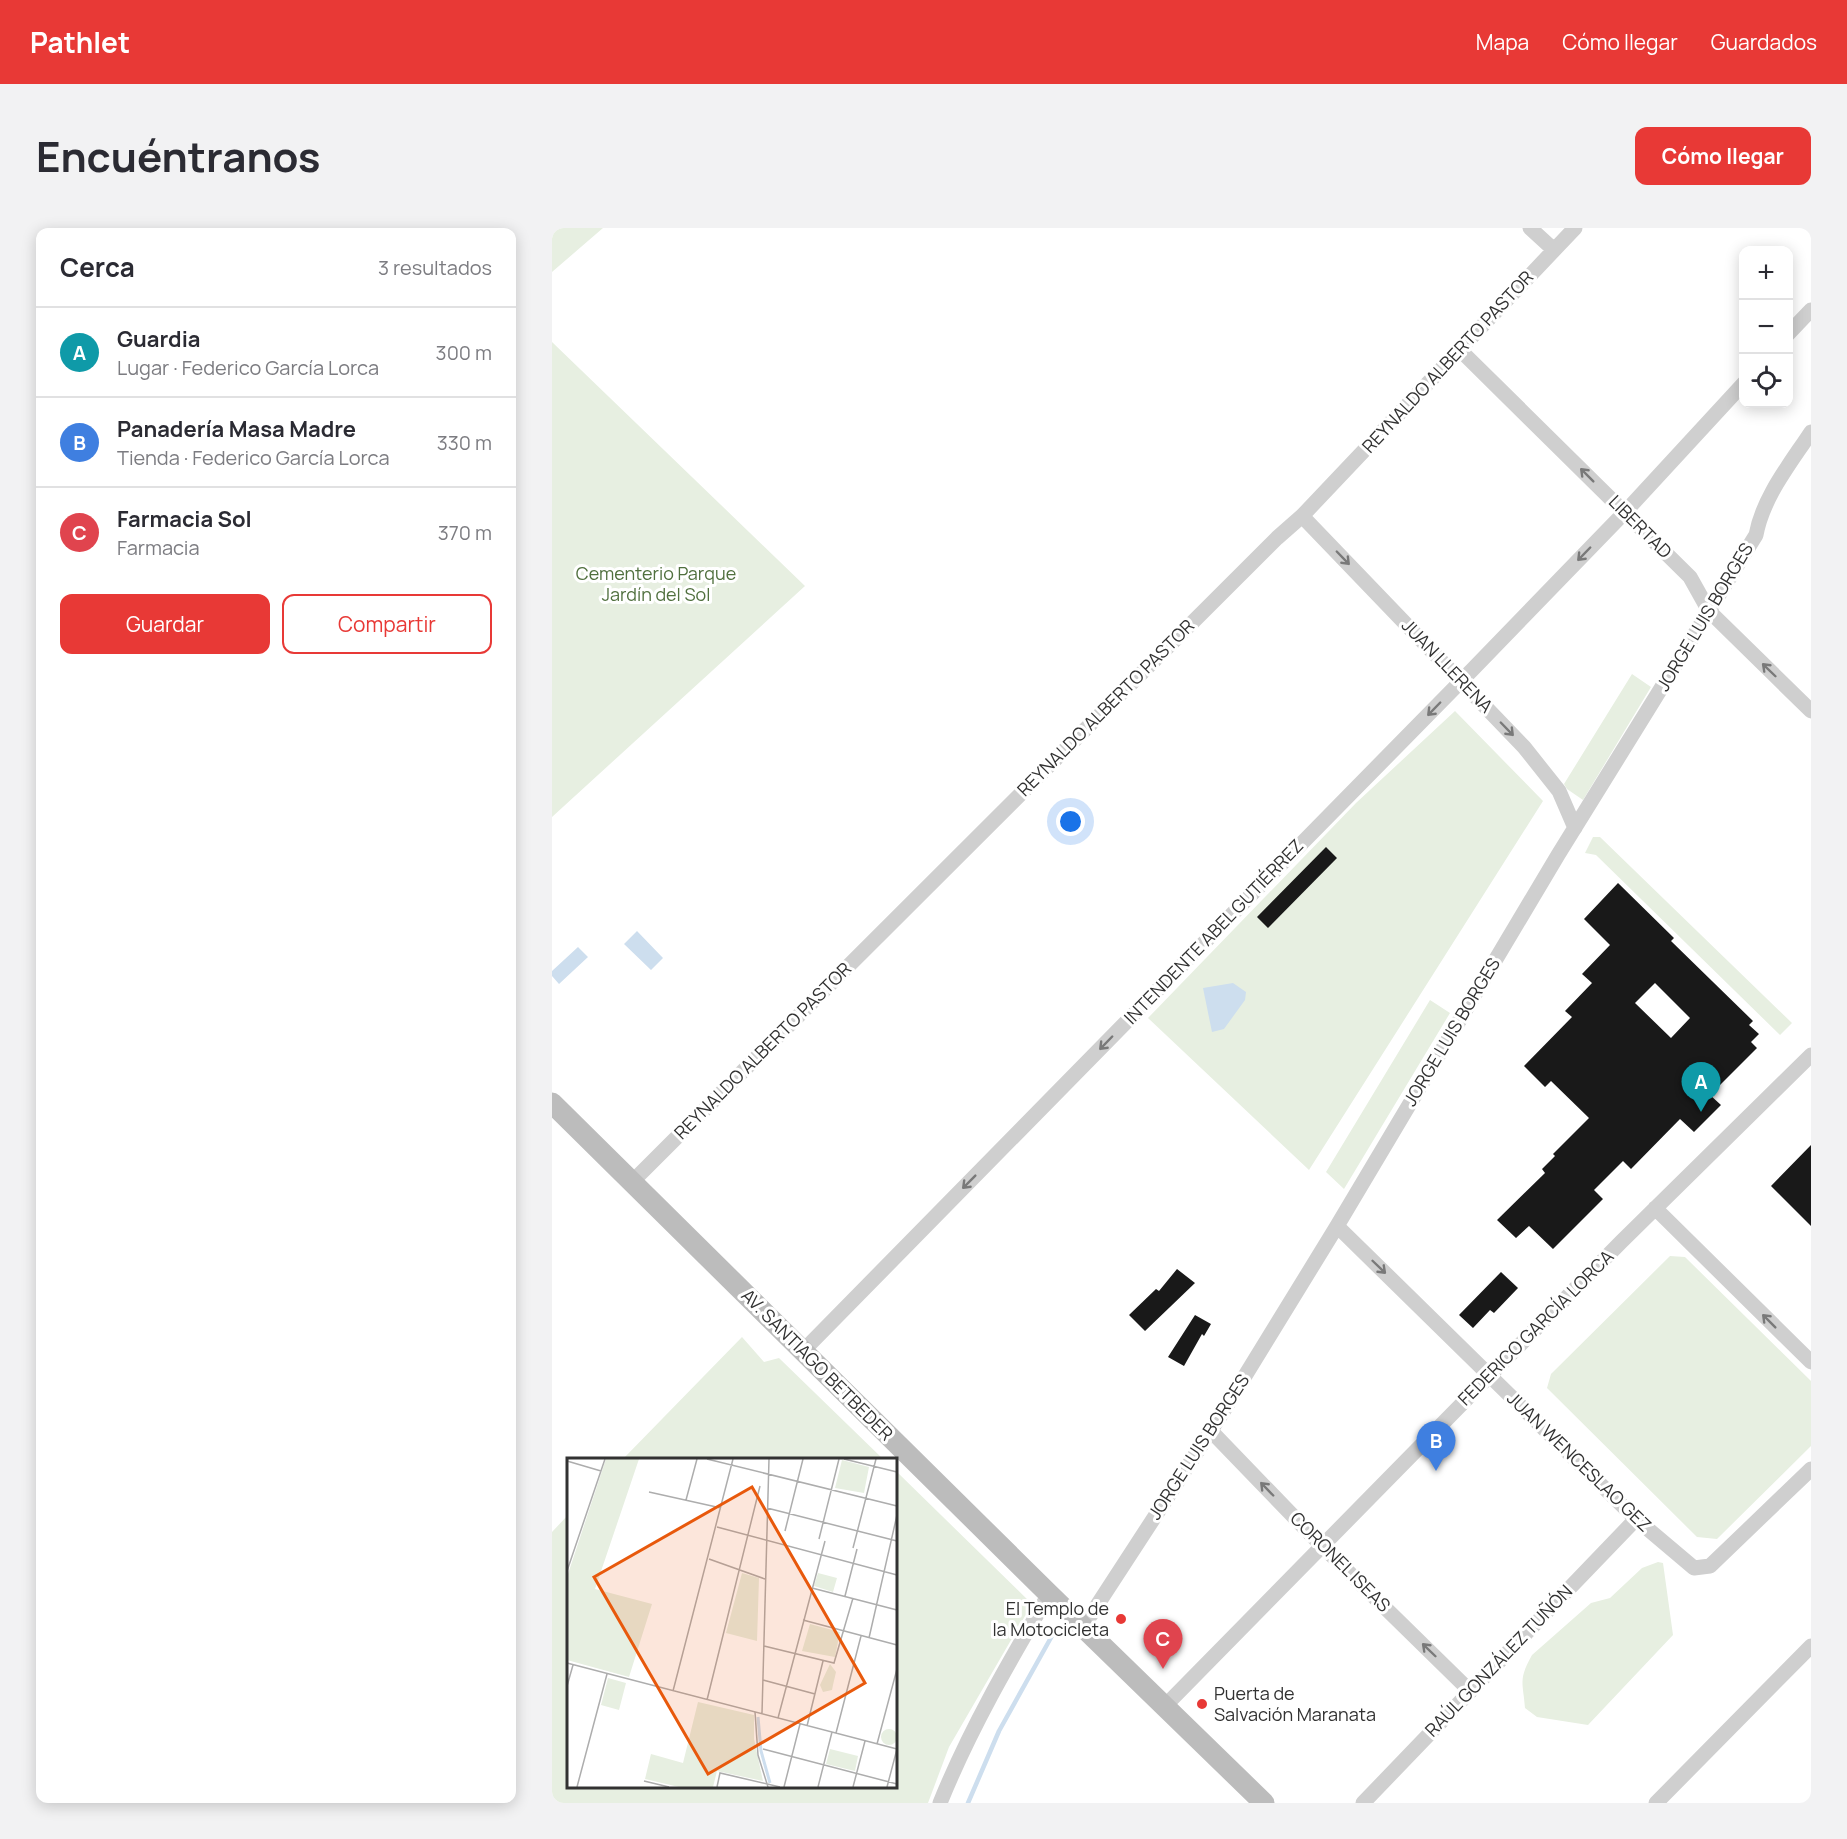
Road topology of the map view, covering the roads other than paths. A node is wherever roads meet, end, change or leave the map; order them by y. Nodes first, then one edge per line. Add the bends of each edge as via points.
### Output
1 (1530, 228) edge
2 (1575, 228) edge
3 (1554, 250) junction
4 (1811, 310) edge
5 (1793, 329) edge
6 (1460, 350) junction
7 (1739, 387) edge
8 (1811, 432) edge
9 (1625, 512) junction
10 (1302, 516) junction
11 (1709, 611) junction
12 (1462, 680) junction
13 (1811, 711) edge
14 (1575, 828) junction
15 (1811, 1055) edge
16 (552, 1103) edge
17 (632, 1182) junction
18 (1655, 1208) junction
19 (1337, 1226) junction
20 (803, 1351) junction
21 (1811, 1362) edge
22 (1489, 1376) junction
23 (1211, 1431) junction
24 (1811, 1469) edge
25 (1636, 1519) junction
26 (1322, 1546) junction
27 (1048, 1594) junction
28 (1083, 1627) junction
29 (1811, 1646) edge
30 (1470, 1691) junction
31 (1164, 1707) junction
32 (940, 1803) edge
33 (1264, 1803) edge
34 (1363, 1803) edge
35 (1656, 1803) edge

1 - 3 street
2 - 3 street, REYNALDO ALBERTO PASTOR
3 - 6 street, REYNALDO ALBERTO PASTOR
4 - 5 street
9 -> 6 street, LIBERTAD
6 - 10 street, REYNALDO ALBERTO PASTOR
7 - 9 street, INTENDENTE ABEL GUTIÉRREZ
8 - 11 street, JORGE LUIS BORGES via 1759,516 1756,535
9 - 11 street, LIBERTAD via 1690,577
9 -> 12 street, INTENDENTE ABEL GUTIÉRREZ
10 -> 12 street, JUAN LLERENA
10 - 17 street, REYNALDO ALBERTO PASTOR
13 -> 11 street, LIBERTAD
11 - 14 street, JORGE LUIS BORGES
12 -> 14 street, JUAN LLERENA via 1559,791
12 -> 20 street, INTENDENTE ABEL GUTIÉRREZ
14 - 19 street, JORGE LUIS BORGES
15 - 18 street, FEDERICO GARCÍA LORCA
16 - 17 main road, AV. SANTIAGO BETBEDER
17 - 20 main road, AV. SANTIAGO BETBEDER
21 -> 18 street
18 - 22 street, FEDERICO GARCÍA LORCA
19 -> 22 street, JUAN WENCESLAO GEZ
19 - 23 street, JORGE LUIS BORGES
20 - 27 main road, AV. SANTIAGO BETBEDER
22 - 25 street, JUAN WENCESLAO GEZ
22 - 26 street, FEDERICO GARCÍA LORCA
26 -> 23 street, CORONEL ISEAS
23 - 28 street, JORGE LUIS BORGES
24 - 25 street, JUAN WENCESLAO GEZ via 1710,1566 1694,1568
25 - 30 street, RAÚL GONZÁLEZ TUÑÓN
30 -> 26 street, CORONEL ISEAS
26 - 31 street, FEDERICO GARCÍA LORCA
27 - 28 main road, AV. SANTIAGO BETBEDER
27 - 32 street via 982,1709
28 - 31 main road, AV. SANTIAGO BETBEDER
29 - 35 street
30 - 34 street, RAÚL GONZÁLEZ TUÑÓN
31 - 33 main road, AV. SANTIAGO BETBEDER

